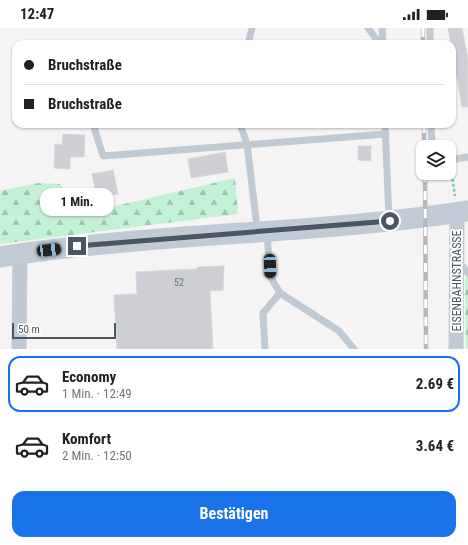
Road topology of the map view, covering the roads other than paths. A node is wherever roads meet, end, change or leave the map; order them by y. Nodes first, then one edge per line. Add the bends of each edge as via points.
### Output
1 (252, 28) edge
2 (368, 28) edge
3 (382, 28) edge
4 (430, 28) edge
5 (249, 40) edge
6 (378, 40) edge
7 (382, 40) edge
8 (430, 40) edge
9 (94, 128) edge
10 (241, 128) edge
11 (386, 128) edge
12 (432, 128) edge
13 (386, 134) junction
14 (432, 140) edge
15 (247, 144) junction
16 (468, 157) edge
17 (456, 159) edge
18 (463, 211) edge
19 (390, 221) junction
20 (262, 225) junction
21 (20, 254) junction
22 (0, 257) edge
23 (458, 261) junction
24 (468, 273) edge
25 (280, 293) junction
26 (19, 349) edge
27 (266, 349) edge
28 (354, 349) edge
29 (456, 349) edge

1 - 5 lane
2 - 6 lane
3 - 7 lane
4 - 8 lane
9 - 15 lane via 103,156
10 - 15 lane
11 - 13 lane
12 - 14 lane
13 - 15 lane
13 - 19 lane
15 - 20 lane
16 - 17 lane
18 - 19 street
18 - 23 street, EISENBAHNSTRASSE
19 - 20 street
20 - 21 street
20 - 25 lane via 270,276
21 - 22 street
21 - 26 street
23 - 24 lane
23 - 29 street, EISENBAHNSTRASSE
25 - 27 lane via 263,314
25 - 28 lane via 340,331

